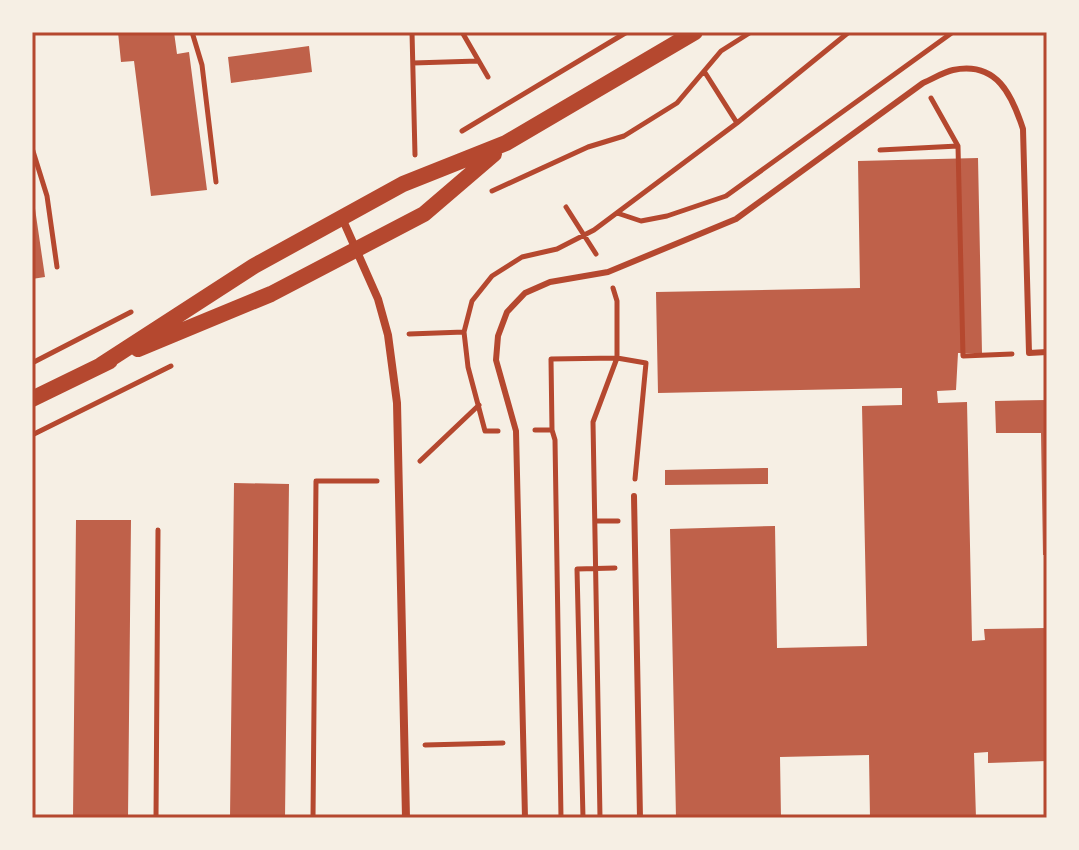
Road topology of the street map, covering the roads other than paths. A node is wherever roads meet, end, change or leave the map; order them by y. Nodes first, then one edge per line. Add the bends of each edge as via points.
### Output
1 (695, 32) edge
2 (506, 143) junction
3 (342, 218) junction
4 (356, 249) junction
5 (1047, 352) edge
6 (101, 365) junction
7 (32, 399) edge
8 (634, 496) road end
9 (406, 818) edge
10 (525, 818) edge
11 (640, 818) edge

1 - 2 main road
2 - 3 main road via 403,184
2 - 4 main road via 424,214
3 - 4 street
3 - 6 main road via 254,266
4 - 6 main road via 271,294
4 - 9 street via 388,335 397,403
5 - 10 lane via 1029,353 1023,129 1001,82 981,70 954,70 923,83 736,219 608,272 550,282 525,293 507,312 496,360 516,431
6 - 7 main road
8 - 11 lane

